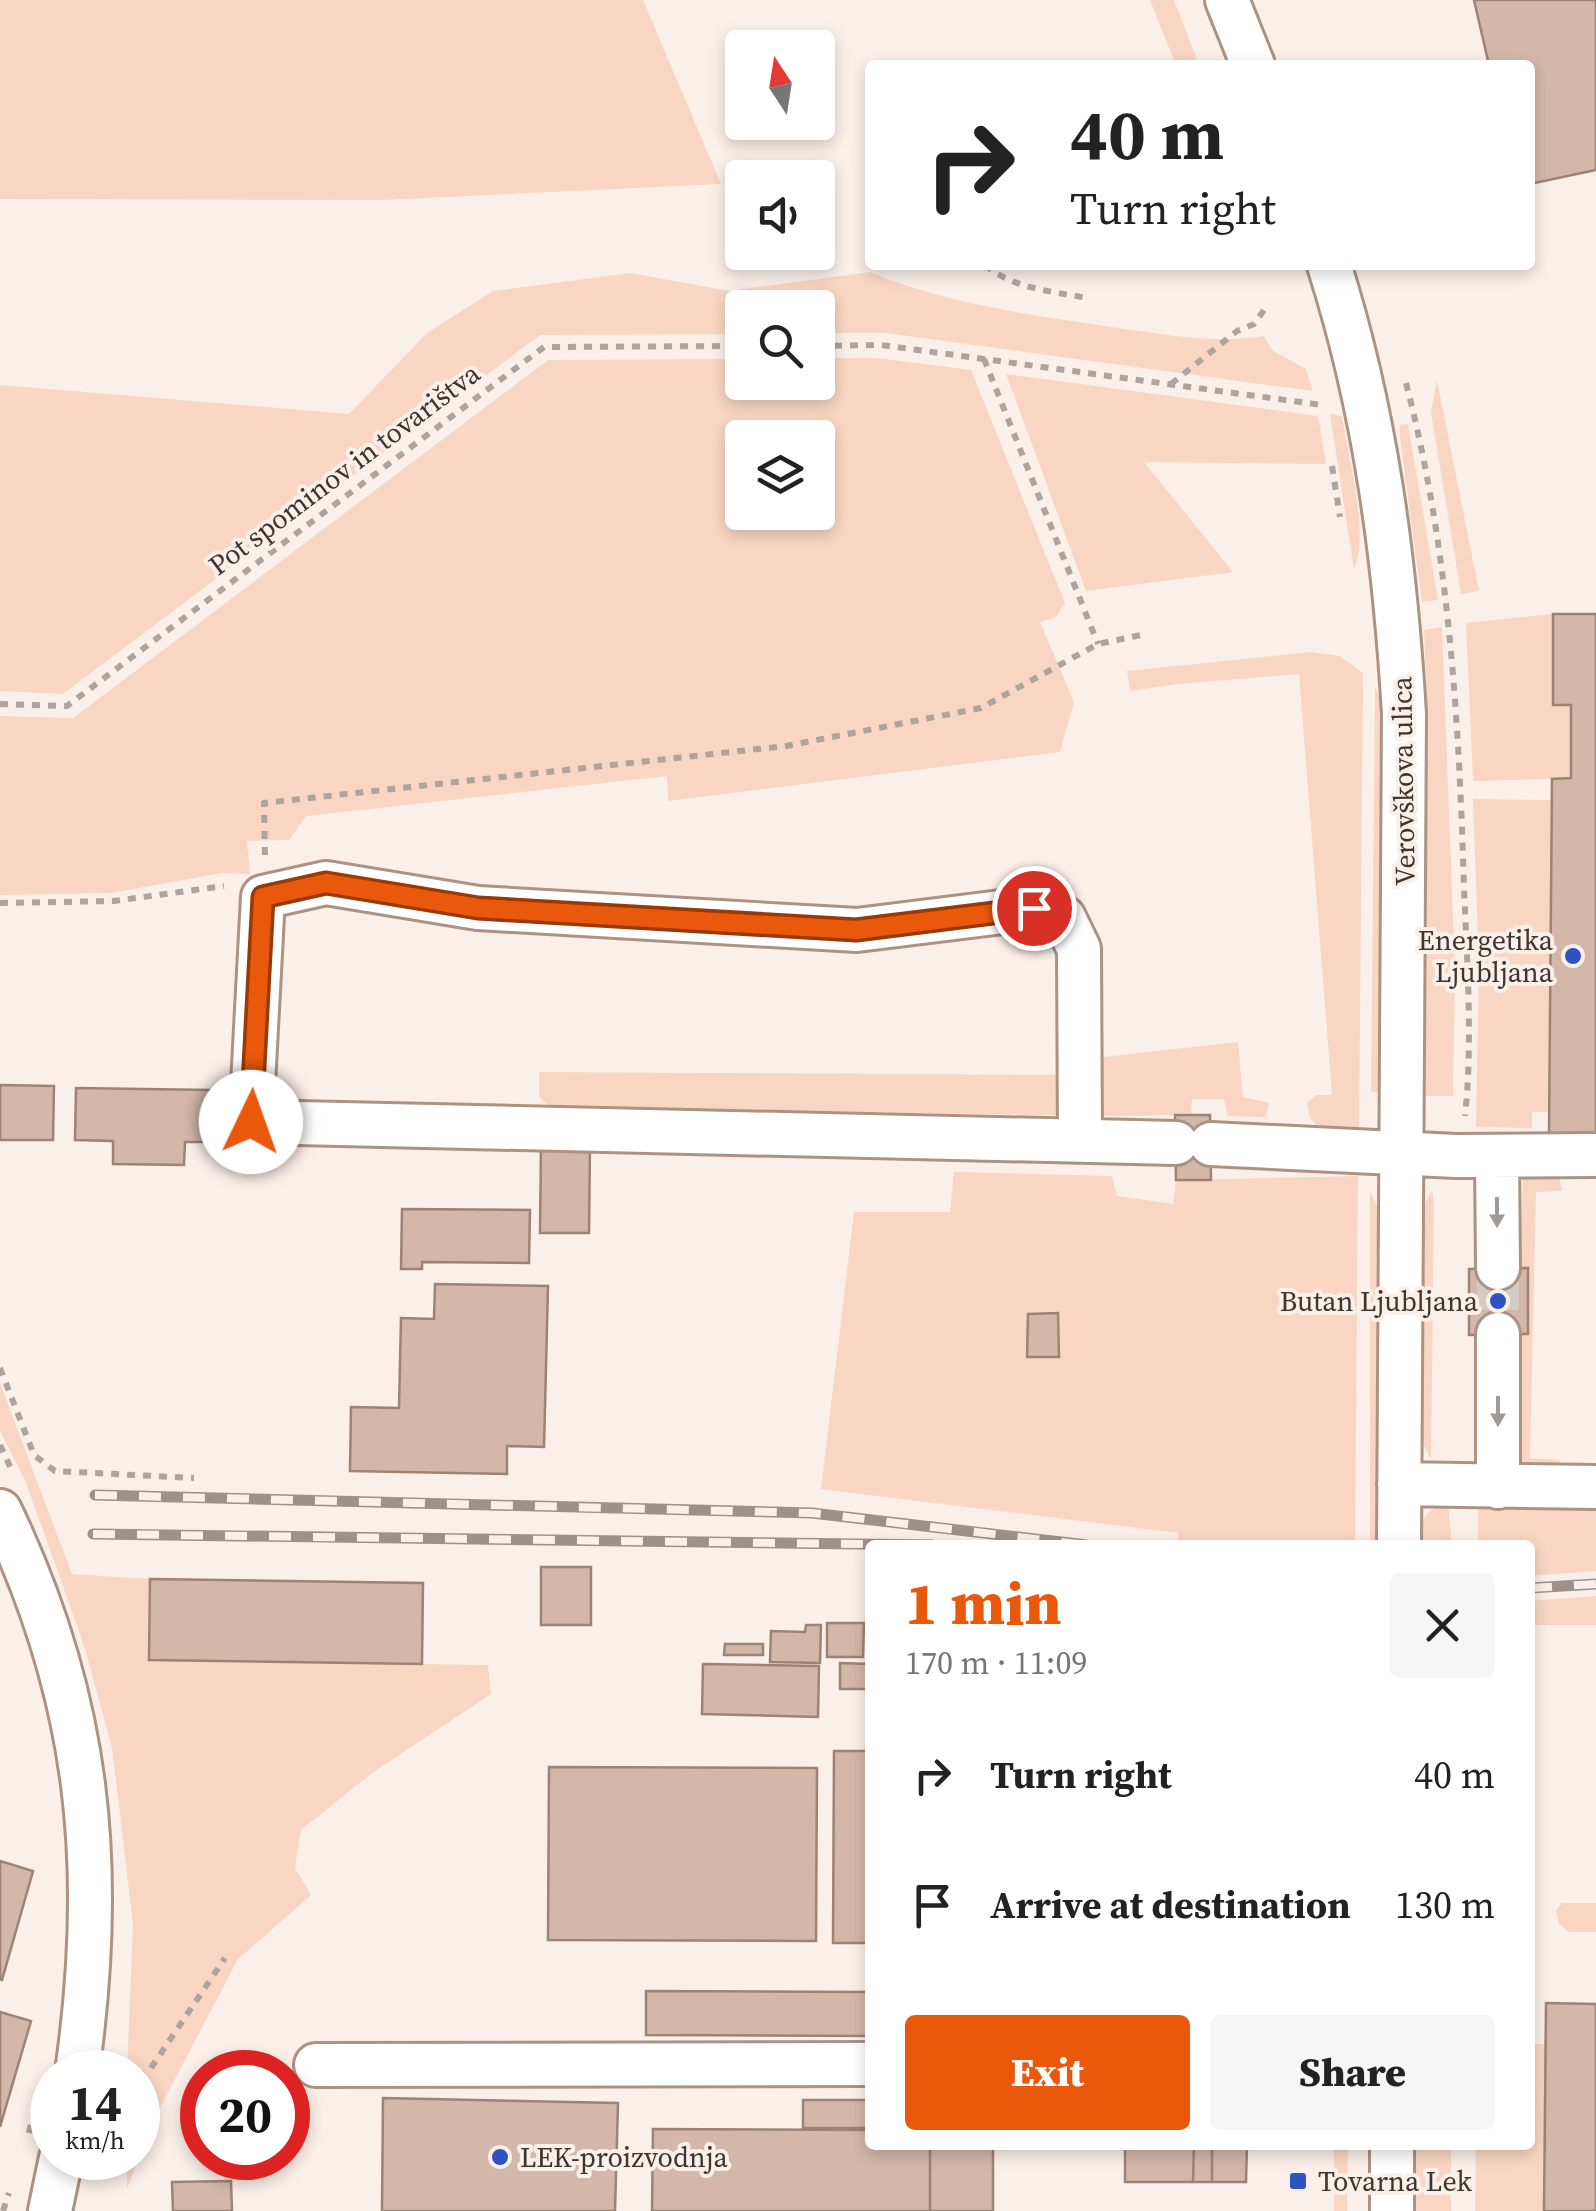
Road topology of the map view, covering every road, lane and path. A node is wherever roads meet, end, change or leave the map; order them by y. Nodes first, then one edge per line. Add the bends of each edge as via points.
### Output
1 (1228, 0) edge
2 (1251, 60) edge
3 (991, 270) edge
4 (1330, 270) edge
5 (1087, 298) dead end
6 (1264, 310) dead end
7 (725, 346) edge
8 (835, 346) edge
9 (984, 359) junction
10 (1170, 384) junction
11 (1322, 405) dead end
12 (1414, 417) dead end
13 (1146, 634) dead end
14 (1098, 644) junction
15 (0, 704) edge
16 (263, 897) junction
17 (0, 903) edge
18 (1080, 1140) junction
19 (1402, 1154) junction
20 (1476, 1156) junction
21 (1596, 1156) edge
22 (1498, 1268) tunnel mouth
23 (1498, 1334) tunnel mouth
24 (0, 1368) edge
25 (194, 1478) dead end
26 (1399, 1484) junction
27 (1498, 1487) junction
28 (1596, 1487) edge
29 (0, 1511) edge
30 (1398, 1540) edge
31 (225, 1958) dead end
32 (71, 2050) edge
33 (160, 2055) edge
34 (865, 2064) edge
35 (316, 2065) dead end
36 (1392, 2150) edge
37 (47, 2180) edge
38 (13, 2182) dead end
39 (2, 2211) edge
40 (50, 2211) edge
41 (1392, 2211) edge

1 - 2 street
3 - 5 path via 1031,288
4 - 19 street, Verovškova ulica via 1376,450 1398,614 1406,797
6 - 10 path
7 - 15 path, Pot spominov in tovarištva via 544,347 68,706
8 - 9 path
9 - 10 path
9 - 14 path
10 - 11 path
12 - 20 path, Verovškova ulica via 1450,622 1462,791 1466,1108
13 - 14 path
14 - 16 path via 981,708 786,746 264,803
16 - 17 path via 226,886 114,901
16 - 18 street via 326,883 478,908 856,930 1034,908 1064,918 1079,950
16 - 18 street via 251,1122
18 - 19 street
19 - 20 street
19 - 26 street, Verovškova ulica
20 - 21 street
20 -> 22 street
23 -> 27 street
24 - 25 path via 34,1455 55,1471
26 - 27 street
26 - 30 street, Verovškova ulica
27 - 28 street
29 - 32 street via 36,1594 65,1687 86,1800 92,1896 85,2017
31 - 33 path
34 - 35 street
36 - 41 street
37 - 40 street
38 - 39 path

